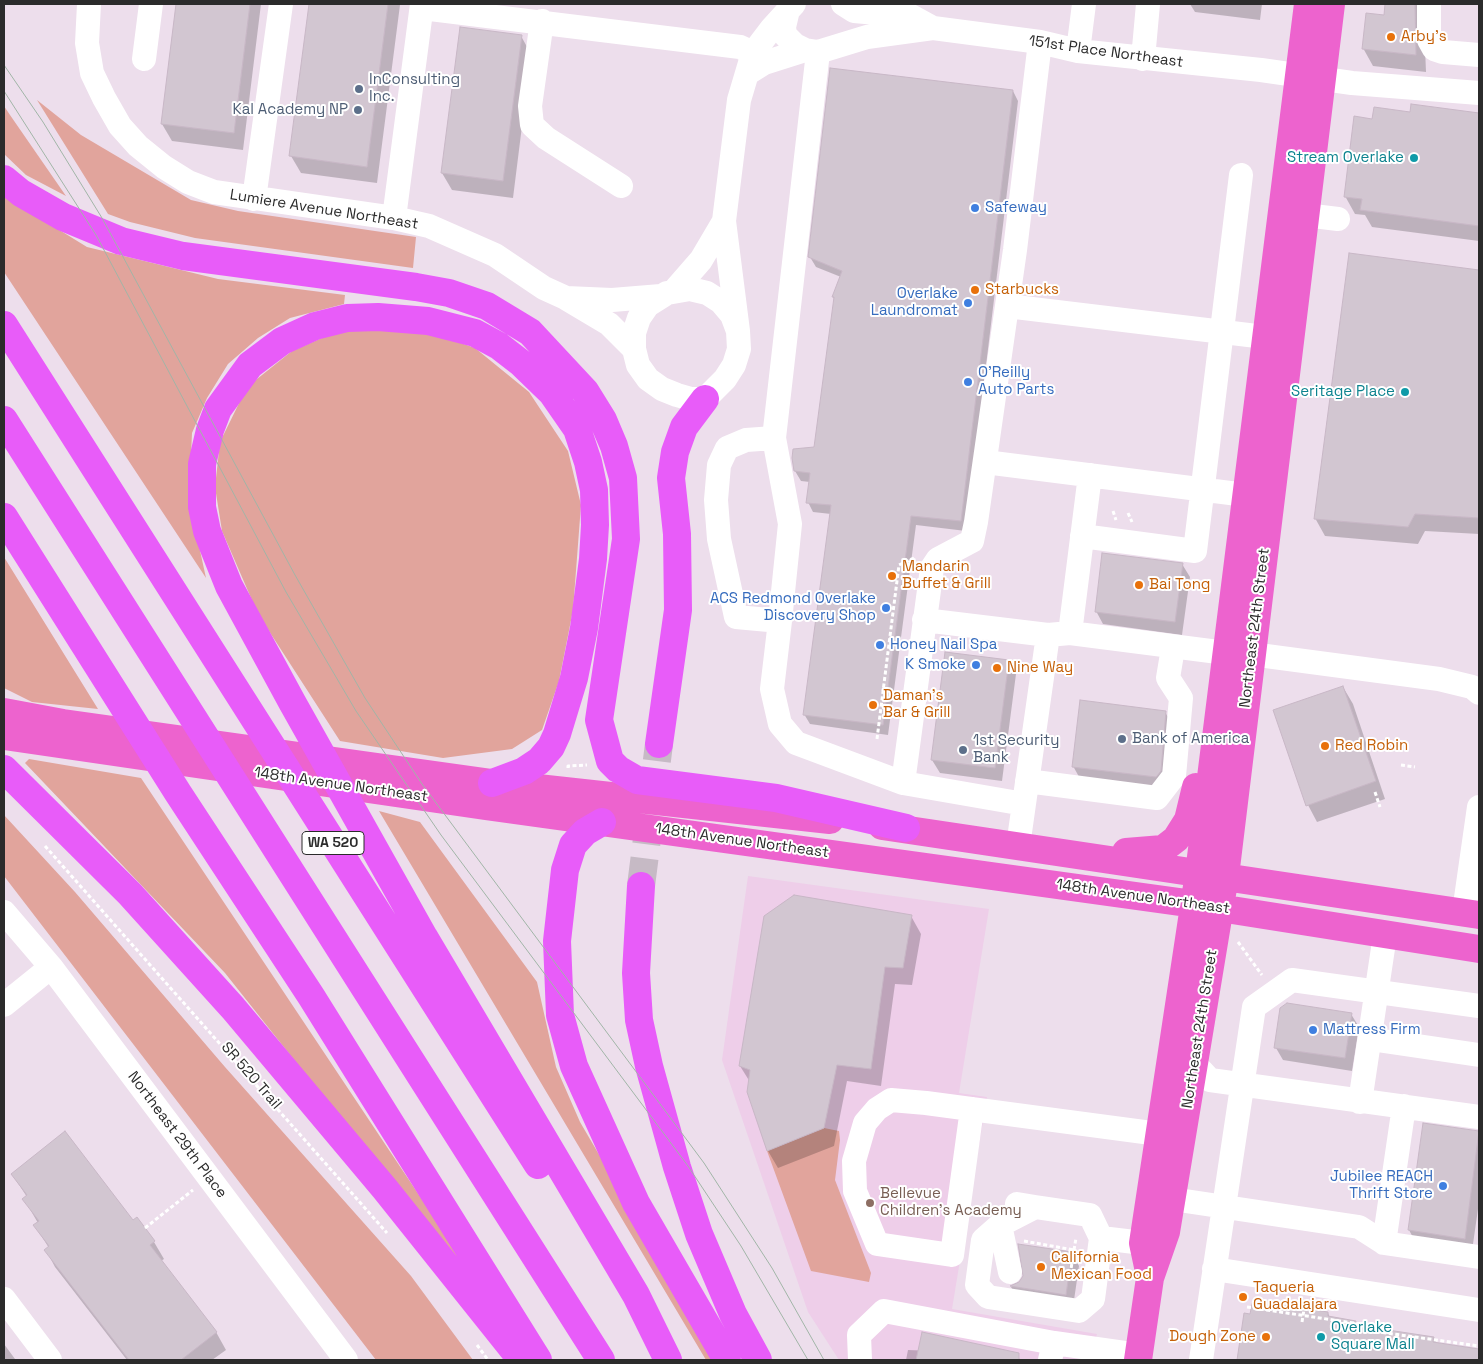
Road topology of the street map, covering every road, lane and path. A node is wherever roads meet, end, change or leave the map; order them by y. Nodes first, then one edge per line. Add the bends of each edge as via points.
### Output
1 (89, 4) edge
2 (151, 4) edge
3 (281, 4) edge
4 (843, 4) edge
5 (1084, 4) edge
6 (1148, 4) edge
7 (1308, 4) edge
8 (1332, 4) edge
9 (1429, 4) edge
10 (422, 6) edge
11 (791, 7) edge
12 (542, 21) junction
13 (933, 28) junction
14 (1040, 42) junction
15 (819, 50) junction
16 (1078, 51) junction
17 (1479, 55) edge
18 (144, 59) dead end
19 (1143, 59) junction
20 (751, 63) junction
21 (1310, 77) junction
22 (1479, 93) edge
23 (1241, 176) dead end
24 (4, 179) edge
25 (621, 186) dead end
26 (254, 198) junction
27 (1305, 215) junction
28 (394, 218) junction
29 (1338, 219) dead end
30 (724, 222) junction
31 (667, 293) junction
32 (566, 298) junction
33 (1007, 306) junction
34 (4, 325) edge
35 (738, 331) junction
36 (1223, 332) junction
37 (1265, 337) junction
38 (634, 349) junction
39 (1288, 352) junction
40 (705, 399) junction
41 (4, 420) edge
42 (774, 438) junction
43 (985, 462) junction
44 (1090, 475) junction
45 (1204, 490) junction
46 (1246, 495) junction
47 (4, 516) edge
48 (1082, 536) junction
49 (916, 557) dead end
50 (924, 620) junction
51 (780, 621) junction
52 (1059, 634) junction
53 (1173, 648) junction
54 (1239, 653) junction
55 (1222, 691) junction
56 (1479, 694) edge
57 (4, 712) edge
58 (4, 736) edge
59 (877, 739) dead end
60 (105, 740) junction
61 (659, 744) tunnel mouth
62 (592, 765) dead end
63 (1401, 765) dead end
64 (568, 766) dead end
65 (1415, 768) dead end
66 (4, 769) edge
67 (492, 783) junction
68 (903, 783) junction
69 (1375, 792) dead end
70 (1025, 793) junction
71 (1380, 807) dead end
72 (1479, 807) edge
73 (602, 822) junction
74 (906, 828) junction
75 (39, 839) dead end
76 (1018, 846) junction
77 (1085, 855) junction
78 (1199, 873) junction
79 (1226, 876) junction
80 (641, 886) tunnel mouth
81 (1194, 904) junction
82 (1221, 908) junction
83 (4, 912) edge
84 (1471, 913) edge
85 (1385, 935) junction
86 (1238, 942) dead end
87 (1479, 949) edge
88 (51, 967) junction
89 (1274, 992) junction
90 (1377, 992) junction
91 (4, 1005) edge
92 (1479, 1006) edge
93 (1370, 1039) junction
94 (1173, 1041) junction
95 (1479, 1055) edge
96 (1195, 1064) junction
97 (1243, 1086) junction
98 (1360, 1102) junction
99 (1404, 1106) junction
100 (972, 1109) junction
101 (1479, 1117) edge
102 (1159, 1134) junction
103 (209, 1178) junction
104 (1172, 1199) junction
105 (1222, 1206) junction
106 (145, 1228) dead end
107 (1001, 1232) junction
108 (1029, 1237) dead end
109 (392, 1238) dead end
110 (1101, 1238) junction
111 (1028, 1242) junction
112 (1143, 1243) junction
113 (1384, 1243) junction
114 (1075, 1244) dead end
115 (1074, 1250) junction
116 (1479, 1257) edge
117 (1214, 1269) junction
118 (1010, 1272) dead end
119 (1076, 1274) dead end
120 (1150, 1278) junction
121 (1305, 1299) dead end
122 (4, 1300) edge
123 (1247, 1307) dead end
124 (1479, 1310) edge
125 (1303, 1315) junction
126 (1302, 1322) dead end
127 (477, 1344) dead end
128 (1479, 1346) edge
129 (1052, 1352) edge
130 (1139, 1358) edge
131 (50, 1360) edge
132 (346, 1360) edge
133 (488, 1360) edge
134 (522, 1360) edge
135 (538, 1360) edge
136 (601, 1360) edge
137 (662, 1360) edge
138 (668, 1360) edge
139 (727, 1360) edge
140 (758, 1360) edge
141 (860, 1360) edge
142 (1201, 1360) edge

1 - 26 street, Lumiere Avenue Northeast via 87,43 92,74 120,126 138,146 188,182 214,192
2 - 18 street
3 - 26 street
4 - 13 street, 151st Place Northeast via 854,11 911,16
4 - 15 street via 849,22 846,31
5 - 16 street
6 - 19 street
7 - 21 main road, Northeast 24th Street
8 - 21 main road, Northeast 24th Street
9 - 17 street via 1429,40 1434,48 1443,52
10 - 12 street
10 - 28 street
11 - 15 street via 784,27 786,35 795,45
11 - 20 street
12 - 20 street via 740,46
12 - 25 street via 530,106 532,125 546,138
13 - 14 street, 151st Place Northeast
13 - 15 street, 151st Place Northeast via 868,37
14 - 16 street, 151st Place Northeast
14 - 33 street
15 - 20 street, 151st Place Northeast
15 - 42 street
16 - 19 street, 151st Place Northeast
19 - 21 street, 151st Place Northeast
20 - 30 street via 740,100
21 - 22 street, 151st Place Northeast
21 - 27 main road, Northeast 24th Street
21 - 37 main road, Northeast 24th Street
23 - 36 street
24 - 74 highway via 21,193 63,217 121,241 183,256 449,293 487,306 530,332 586,391 610,437 623,478 626,539 599,720 610,761 637,780 776,798
26 - 28 street, Lumiere Avenue Northeast
27 - 29 street
27 - 39 main road, Northeast 24th Street
28 - 32 street, Lumiere Avenue Northeast via 429,226 495,255 544,288
30 - 31 street via 701,260
30 - 35 street
31 - 32 street, Lumiere Avenue Northeast via 612,300
31 - 35 street via 690,289 721,302
31 - 38 street via 648,305 639,318 634,333
32 - 38 street, Lumiere Avenue Northeast via 609,324
33 - 36 street
33 - 43 street
34 - 137 highway, WA 520
35 - 40 street via 739,348 734,365
36 - 37 street
36 - 45 street
37 - 39 main road
37 - 46 main road, Northeast 24th Street
38 - 40 street via 638,365 648,379 662,389 692,399
39 - 54 main road, Northeast 24th Street
40 - 61 highway via 684,427 675,452 671,478 678,534 678,610
41 - 136 highway, WA 520
42 - 51 street via 790,524
42 - 51 street via 746,440 727,448 719,465 716,500 719,539 736,617
43 - 44 street
43 - 50 street via 972,541 938,559 932,568
44 - 45 street
44 - 48 street
45 - 46 street
45 - 48 street via 1196,551
46 - 54 main road, Northeast 24th Street
47 - 135 highway via 172,785 311,996
48 - 52 street
49 - 59 path via 899,565
50 - 52 street
50 - 68 street
51 - 68 street via 772,689 780,724 796,743
52 - 53 street
52 - 70 street
53 - 54 street
53 - 70 street via 1168,678 1181,698 1174,776 1157,798
54 - 55 main road, Northeast 24th Street
54 - 56 street via 1439,679 1472,687
54 - 79 main road, Northeast 24th Street
55 - 77 main road via 1188,820 1176,839 1163,849
55 - 78 main road, Northeast 24th Street
57 - 60 main road, 148th Avenue Northeast
58 - 60 main road, 148th Avenue Northeast
60 - 67 main road, 148th Avenue Northeast via 390,769
60 - 73 main road, 148th Avenue Northeast via 401,794
62 - 64 path
63 - 65 path
66 - 134 highway via 130,894 233,1008 385,1189
67 - 74 main road, 148th Avenue Northeast
67 - 138 highway via 524,771 551,747 558,734 574,678 584,628 595,525 594,490 577,429 552,393 527,369 499,346 475,333 428,321 378,317 348,318 314,326 282,342 250,365 218,409 202,464 202,507 207,531 229,586 292,702 424,937 636,1295
68 - 70 street
69 - 71 path
70 - 76 street
72 - 84 street
73 - 81 main road, 148th Avenue Northeast
73 - 139 highway via 585,832 573,845 565,870 557,941 560,1015 574,1066 636,1202
74 - 76 main road, 148th Avenue Northeast
75 - 109 path, SR 520 Trail
76 - 77 main road, 148th Avenue Northeast
77 - 78 main road, 148th Avenue Northeast
78 - 79 main road, 148th Avenue Northeast
78 - 81 main road, Northeast 24th Street
79 - 82 main road, Northeast 24th Street
79 - 84 main road, 148th Avenue Northeast
80 - 140 highway via 636,973 639,1020 649,1066 699,1234 733,1314
81 - 82 main road, 148th Avenue Northeast
81 - 94 main road, Northeast 24th Street
82 - 85 main road, 148th Avenue Northeast
82 - 96 main road, Northeast 24th Street
83 - 88 street, Northeast 29th Place
85 - 87 main road, 148th Avenue Northeast
85 - 90 street
86 - 89 path
88 - 91 street
88 - 103 street, Northeast 29th Place
89 - 90 street via 1292,980
89 - 97 street via 1254,1007
90 - 92 street
90 - 93 street
93 - 95 street
93 - 98 street
94 - 96 main road
94 - 102 main road, Northeast 24th Street
96 - 97 street via 1210,1080
96 - 104 main road, Northeast 24th Street
97 - 98 street
97 - 105 street
98 - 99 street
99 - 101 street
99 - 113 street
100 - 100 street via 952,1255 877,1244 855,1191 854,1161 864,1123 891,1100
100 - 102 street
102 - 112 main road, Northeast 24th Street
103 - 106 path
103 - 132 street, Northeast 29th Place
104 - 105 street
104 - 120 main road, Northeast 24th Street via 1166,1232
105 - 113 street via 1359,1227
105 - 117 street
107 - 110 street via 1026,1206 1090,1215
107 - 110 street via 983,1240 977,1285 988,1297 1079,1311 1093,1299
107 - 111 path
107 - 118 street
108 - 111 path
110 - 112 street
111 - 115 path
112 - 120 main road, Northeast 24th Street
113 - 116 street
114 - 115 path
115 - 119 path via 1071,1269
117 - 124 street
117 - 142 street
120 - 130 main road, Northeast 24th Street
121 - 125 path
122 - 131 street
123 - 125 path
125 - 126 path
125 - 128 path via 1373,1326 1372,1331
127 - 133 path
129 - 130 street
129 - 141 street via 884,1311 859,1335

